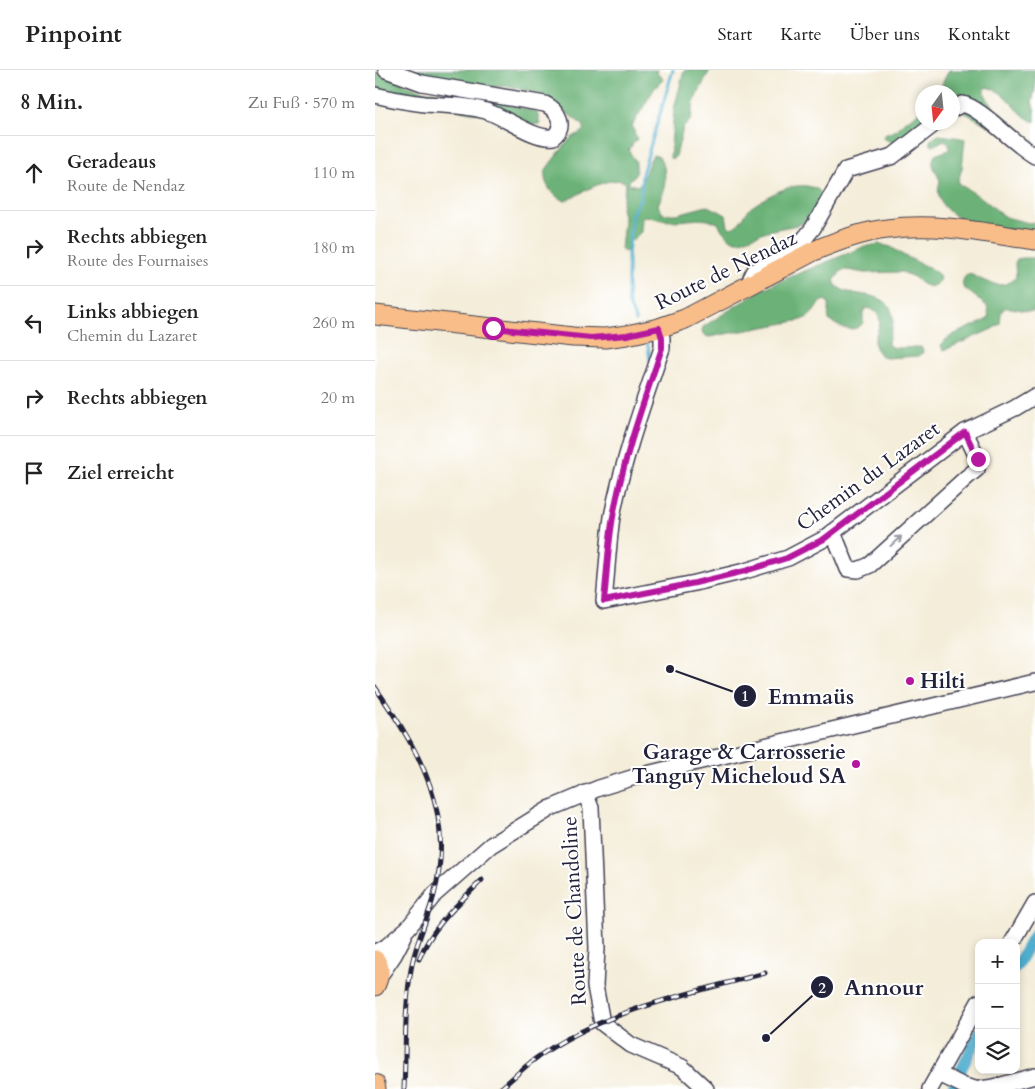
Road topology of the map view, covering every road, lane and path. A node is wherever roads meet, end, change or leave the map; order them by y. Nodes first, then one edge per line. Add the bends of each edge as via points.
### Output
1 (386, 70) edge
2 (375, 95) edge
3 (960, 106) edge
4 (927, 130) edge
5 (1035, 156) edge
6 (1035, 240) edge
7 (753, 282) junction
8 (375, 315) edge
9 (661, 333) junction
10 (1035, 396) edge
11 (965, 432) junction
12 (833, 532) junction
13 (1035, 682) edge
14 (585, 793) junction
15 (1035, 903) edge
16 (408, 928) junction
17 (1014, 939) edge
18 (375, 952) edge
19 (376, 974) edge
20 (975, 1010) edge
21 (943, 1076) junction
22 (1035, 1076) edge
23 (375, 1084) edge
24 (970, 1087) edge
25 (376, 1089) edge
26 (706, 1089) edge
27 (930, 1089) edge
28 (980, 1089) edge

1 - 2 street via 422,83 545,104 559,116 559,130 553,136 544,137 475,108
3 - 5 street via 974,109
4 - 7 street via 893,156 846,170 809,234 799,244 754,272
6 - 7 main road, Route de Nendaz via 939,228 885,229 831,244
7 - 9 main road, Route de Nendaz
8 - 9 main road, Route de Nendaz via 591,338
9 - 12 street, Chemin du Lazaret via 662,348 621,474 612,519 604,601 695,583 771,563 787,558
10 - 11 street, Chemin du Lazaret
11 - 12 street, Chemin du Lazaret
12 -> 11 street via 848,569 858,570 870,565 977,469 978,459
13 - 14 street via 638,776
14 - 16 street via 551,808 491,845 435,894
14 - 26 street, Route de Chandoline via 591,808 597,948 595,986 602,1023 631,1045 682,1067
15 - 17 street
16 - 18 street
16 - 19 street via 394,955
20 - 21 street
21 - 24 street
21 - 27 street
22 - 28 street
23 - 25 main road

